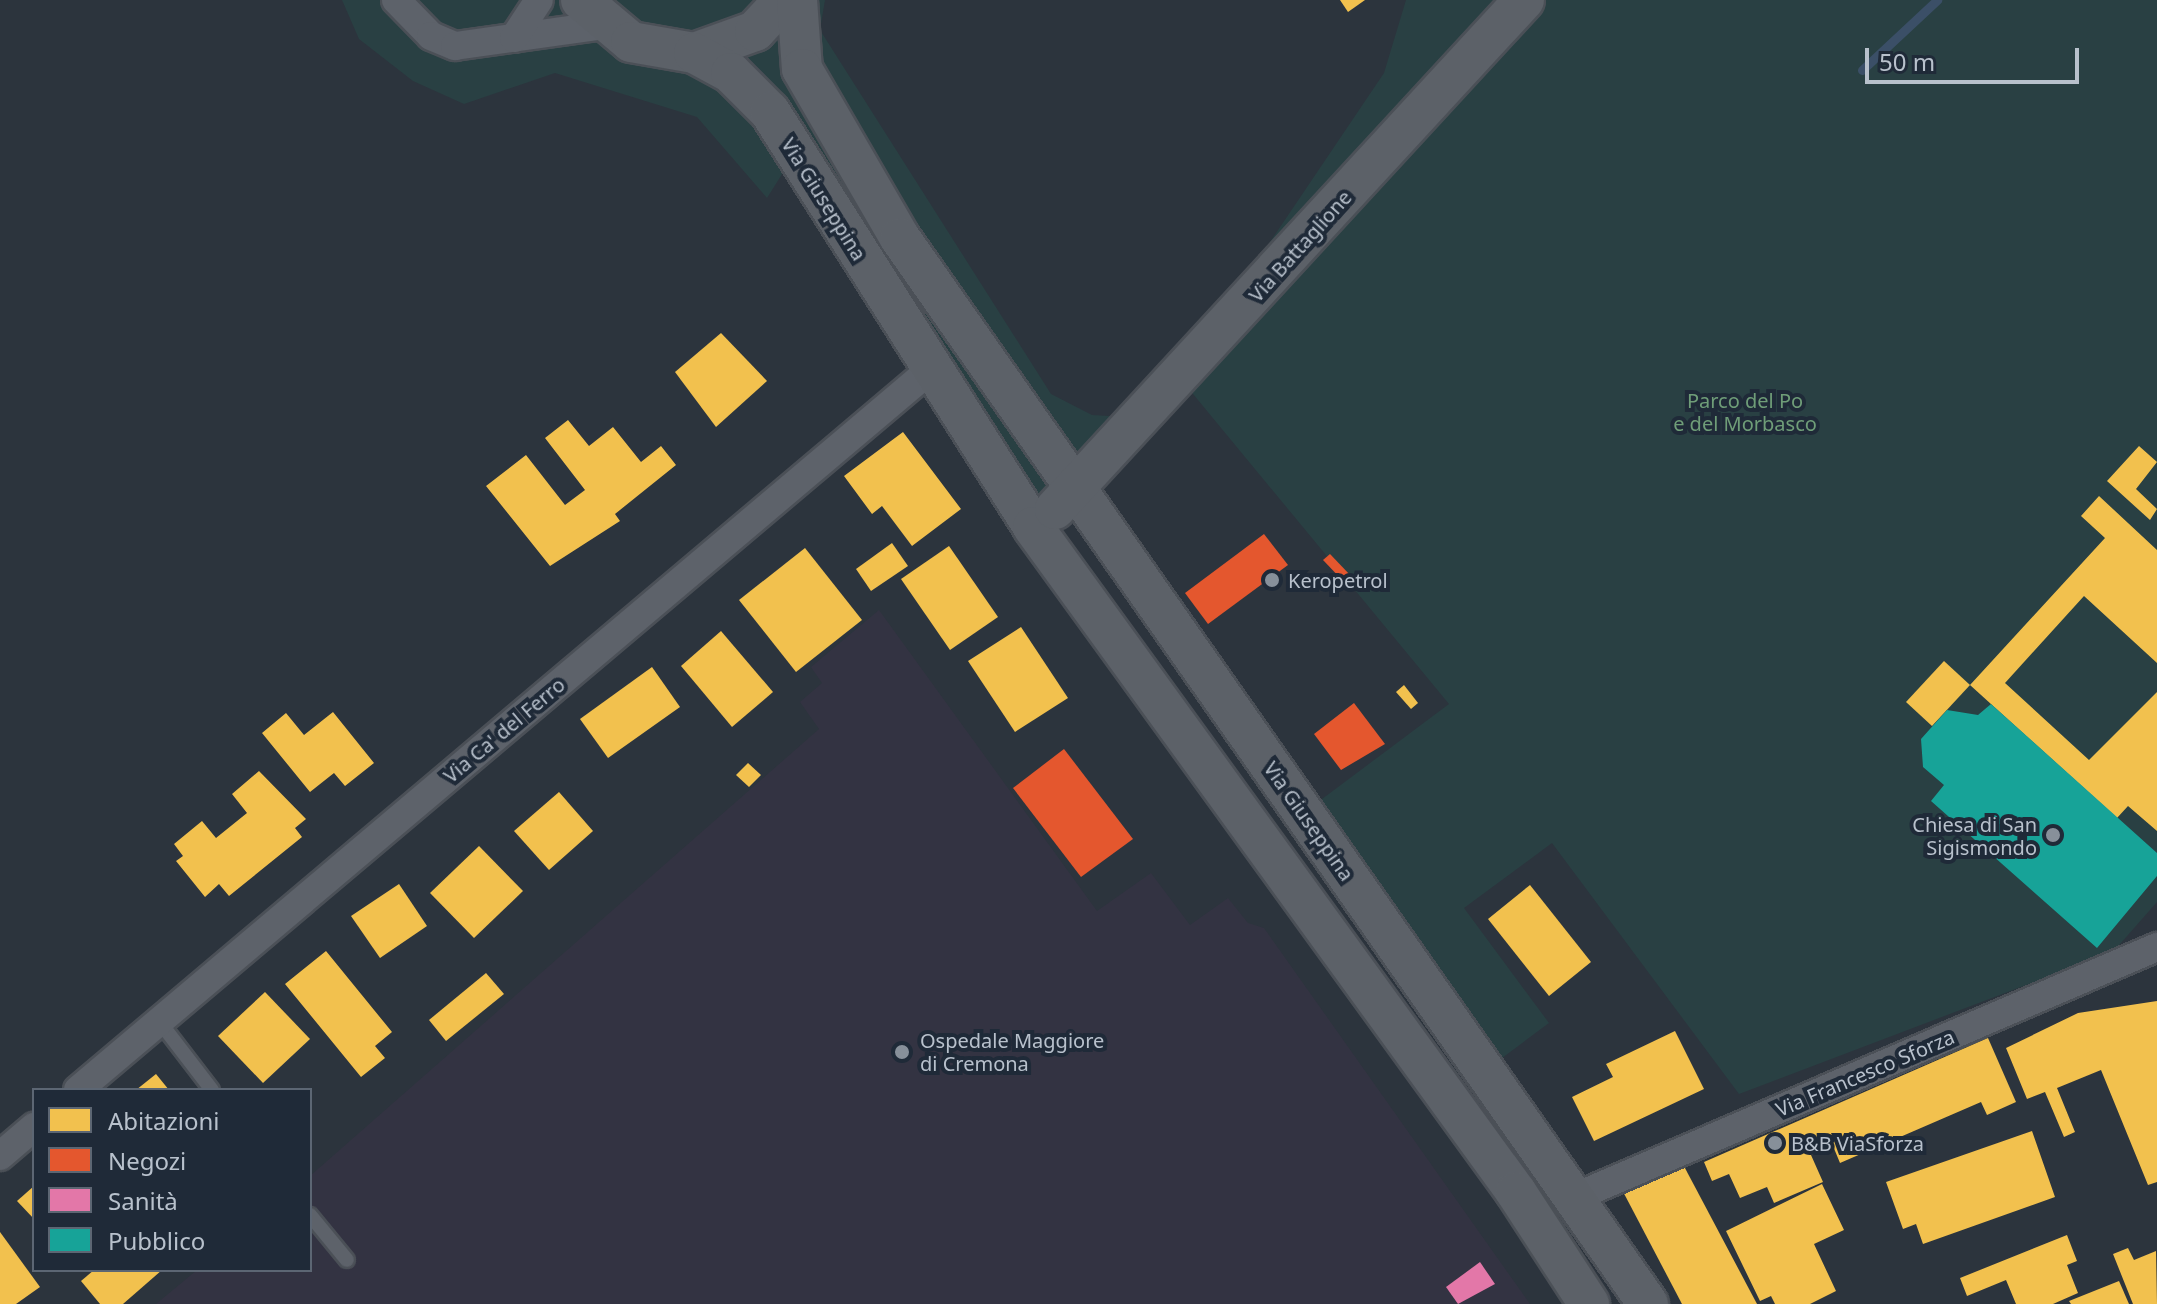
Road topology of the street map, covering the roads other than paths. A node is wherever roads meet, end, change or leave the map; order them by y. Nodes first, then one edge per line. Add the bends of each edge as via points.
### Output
1 (396, 0) edge
2 (539, 0) edge
3 (784, 0) edge
4 (797, 0) edge
5 (1524, 0) edge
6 (592, 13) edge
7 (514, 38) junction
8 (694, 53) junction
9 (968, 339) junction
10 (930, 370) junction
11 (1076, 493) junction
12 (1033, 527) junction
13 (2157, 947) edge
14 (159, 1021) junction
15 (80, 1088) edge
16 (210, 1088) edge
17 (32, 1129) edge
18 (0, 1156) edge
19 (1573, 1198) junction
20 (312, 1217) edge
21 (347, 1260) dead end
22 (1589, 1304) edge
23 (1648, 1304) edge

1 - 7 street via 431,36 455,46
2 - 7 street
3 - 8 main road via 755,31
4 - 9 main road, Via Giuseppina via 802,69
5 - 11 main road, Via Battaglione
6 - 7 street
6 - 8 main road via 631,42
8 - 10 main road, Via Giuseppina via 731,73 770,112
9 - 10 main road
9 - 11 main road, Via Giuseppina
10 - 12 main road, Via Giuseppina
10 - 14 street, Via Ca' del Ferro
11 - 12 main road, Via Battaglione
11 - 19 main road, Via Giuseppina
12 - 22 main road, Via Giuseppina via 1516,1192
13 - 19 street, Via Francesco Sforza
14 - 15 street, Via Ca' del Ferro
14 - 16 lane
17 - 18 street
19 - 23 main road, Via Giuseppina
20 - 21 lane

